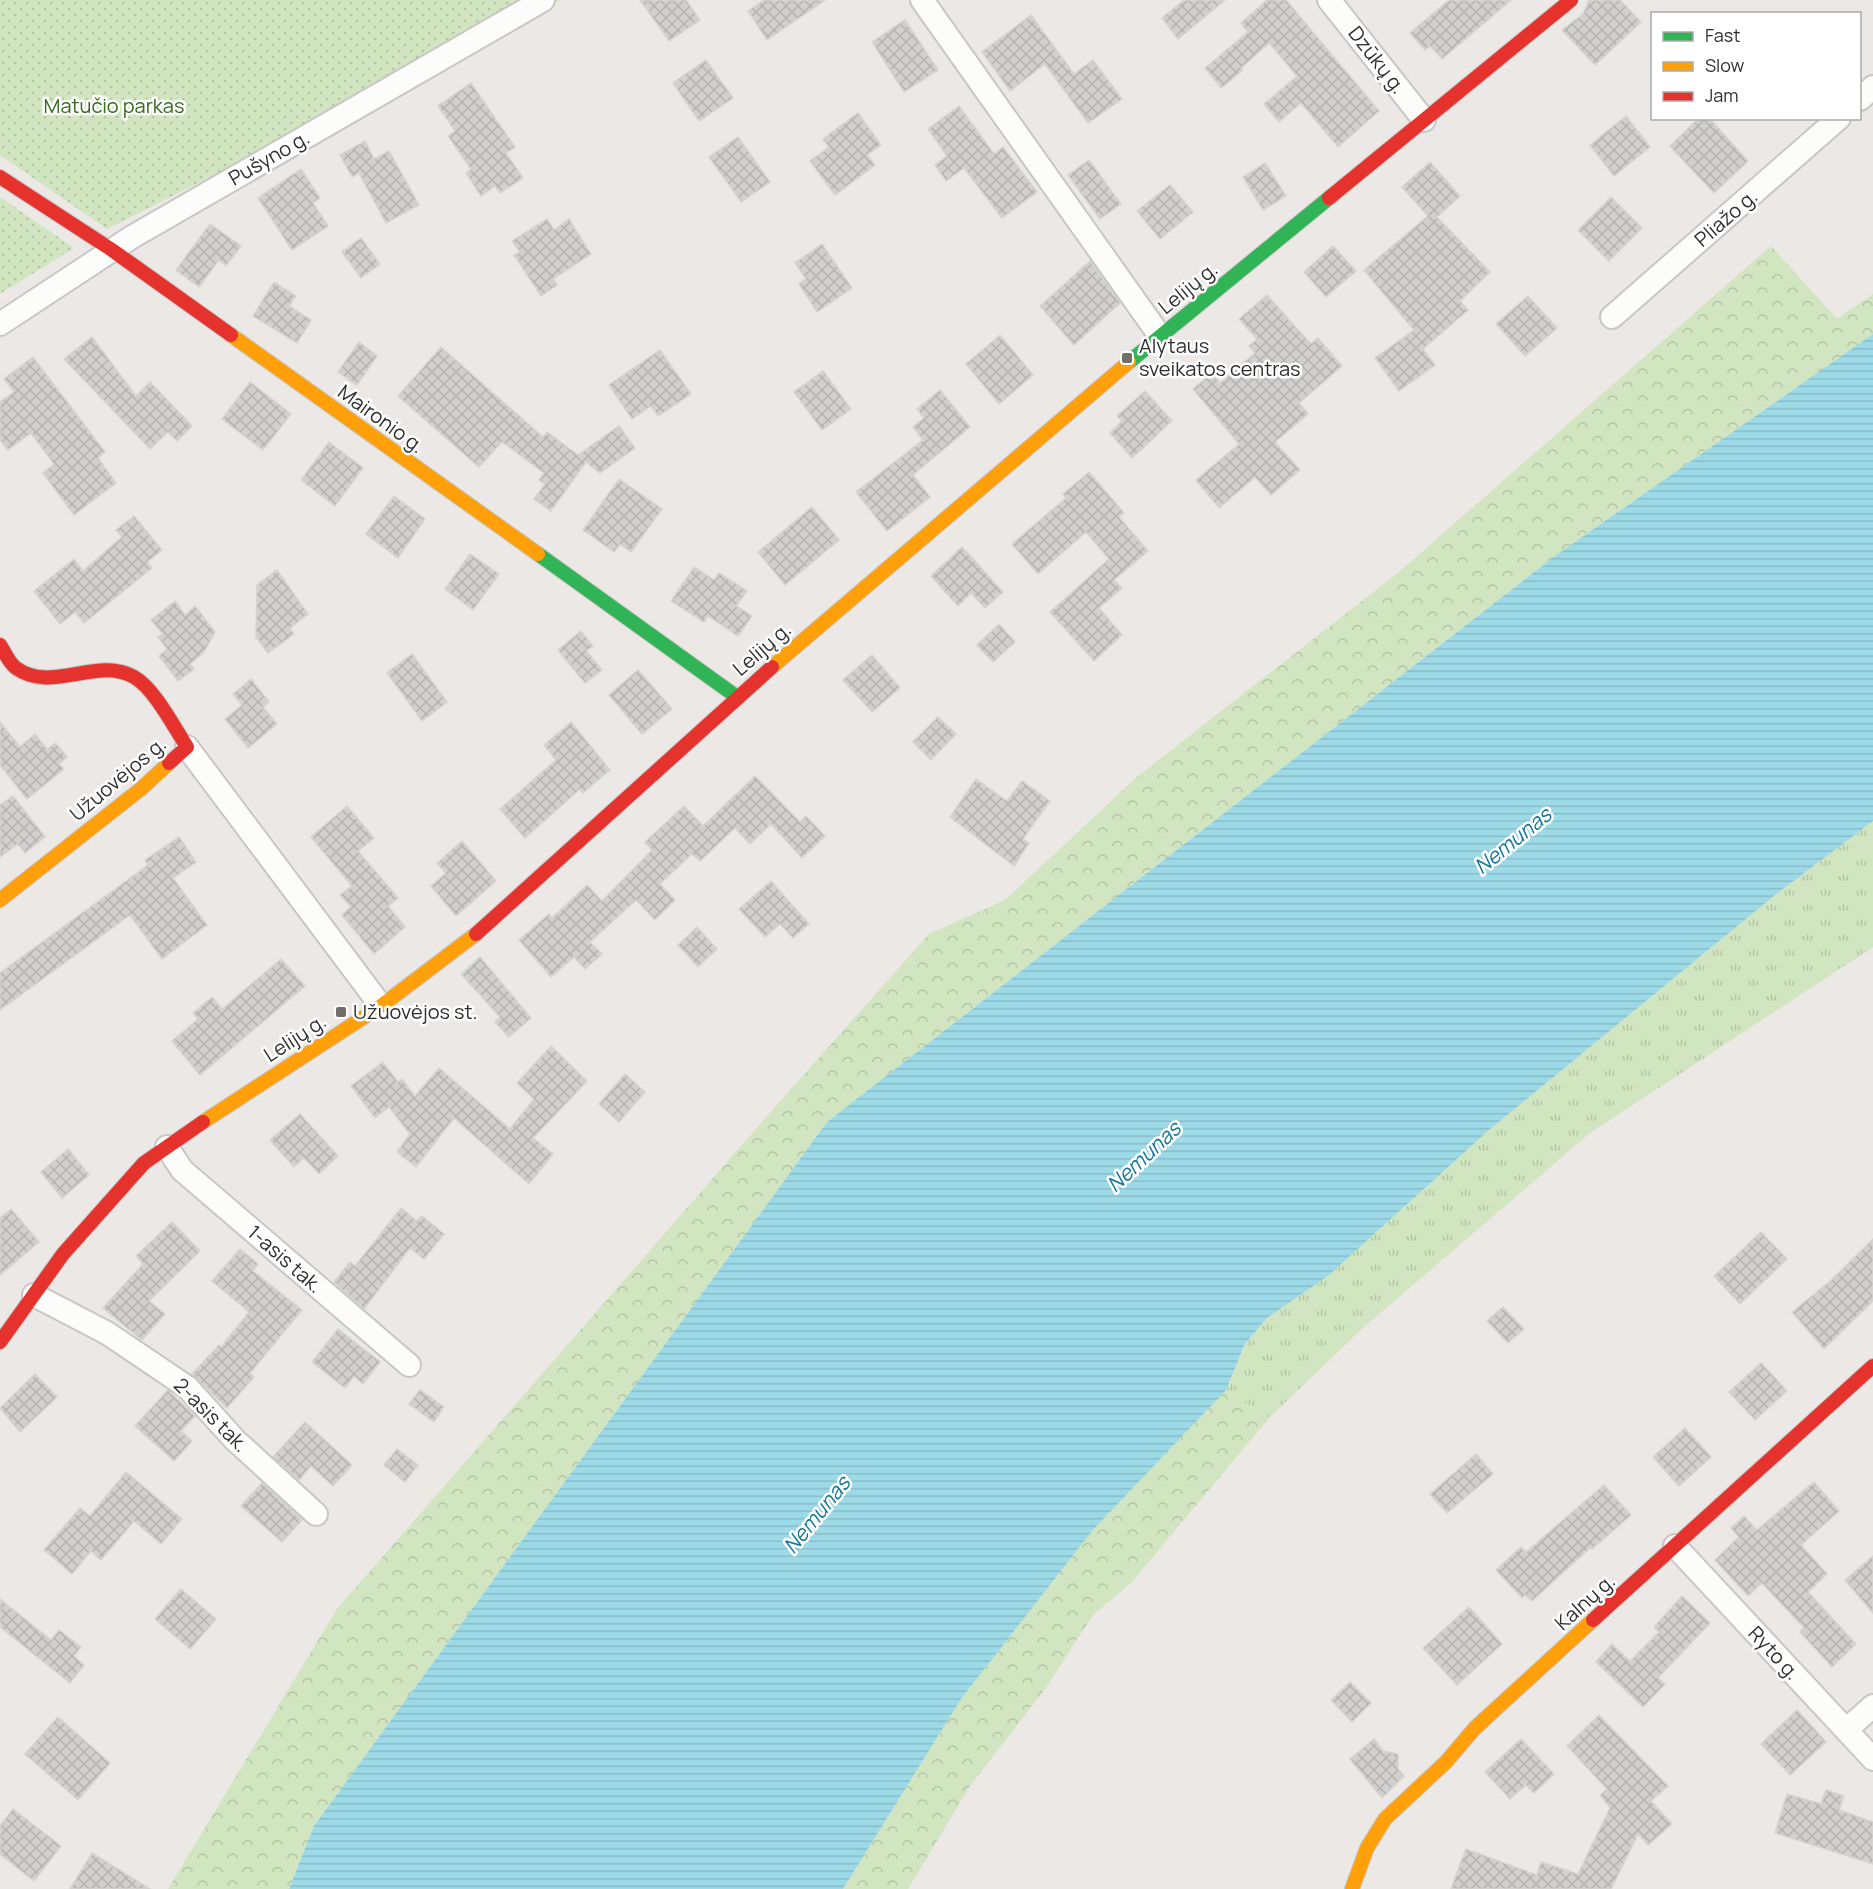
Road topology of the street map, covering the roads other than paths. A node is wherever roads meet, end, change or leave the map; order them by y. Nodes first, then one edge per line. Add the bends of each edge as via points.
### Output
1 (543, 0) edge
2 (922, 0) edge
3 (1329, 0) edge
4 (1571, 0) edge
5 (1873, 87) edge
6 (1861, 98) edge
7 (1424, 120) junction
8 (1837, 120) edge
9 (0, 177) edge
10 (112, 250) junction
11 (1612, 316) dead end
12 (0, 324) edge
13 (1160, 336) junction
14 (0, 645) edge
15 (737, 697) junction
16 (187, 747) junction
17 (0, 900) edge
18 (381, 1006) junction
19 (167, 1147) junction
20 (33, 1295) junction
21 (0, 1342) edge
22 (409, 1365) dead end
23 (1873, 1366) edge
24 (316, 1514) dead end
25 (1675, 1546) junction
26 (1873, 1706) edge
27 (1846, 1730) junction
28 (1873, 1759) edge
29 (1352, 1889) edge

1 - 10 street, Pušyno g.
2 - 13 street
3 - 7 street, Dzūkų g.
4 - 7 street, Lelijų g.
5 - 6 street
7 - 13 street, Lelijų g.
8 - 11 street, Pliažo g.
9 - 10 street, Maironio g.
10 - 12 street, Pušyno g.
10 - 15 street, Maironio g.
13 - 15 street, Lelijų g.
14 - 16 street, Užuovėjos g. via 15,668 28,674 47,678 118,670 135,678
15 - 18 street, Lelijų g. via 486,926
16 - 17 street, Užuovėjos g. via 142,788
16 - 18 street
18 - 19 street, Lelijų g.
19 - 20 street, Lelijų g. via 144,1163 63,1254
19 - 22 street, 1-asis tak. via 182,1170
20 - 21 street, Lelijų g.
20 - 24 street, 2-asis tak. via 107,1333 187,1388 235,1440
23 - 25 street, Kalnų g.
25 - 27 street, Ryto g.
25 - 29 street, Kalnų g. via 1475,1728 1446,1762 1385,1819 1367,1848
26 - 27 street
27 - 28 street, Ryto g.

